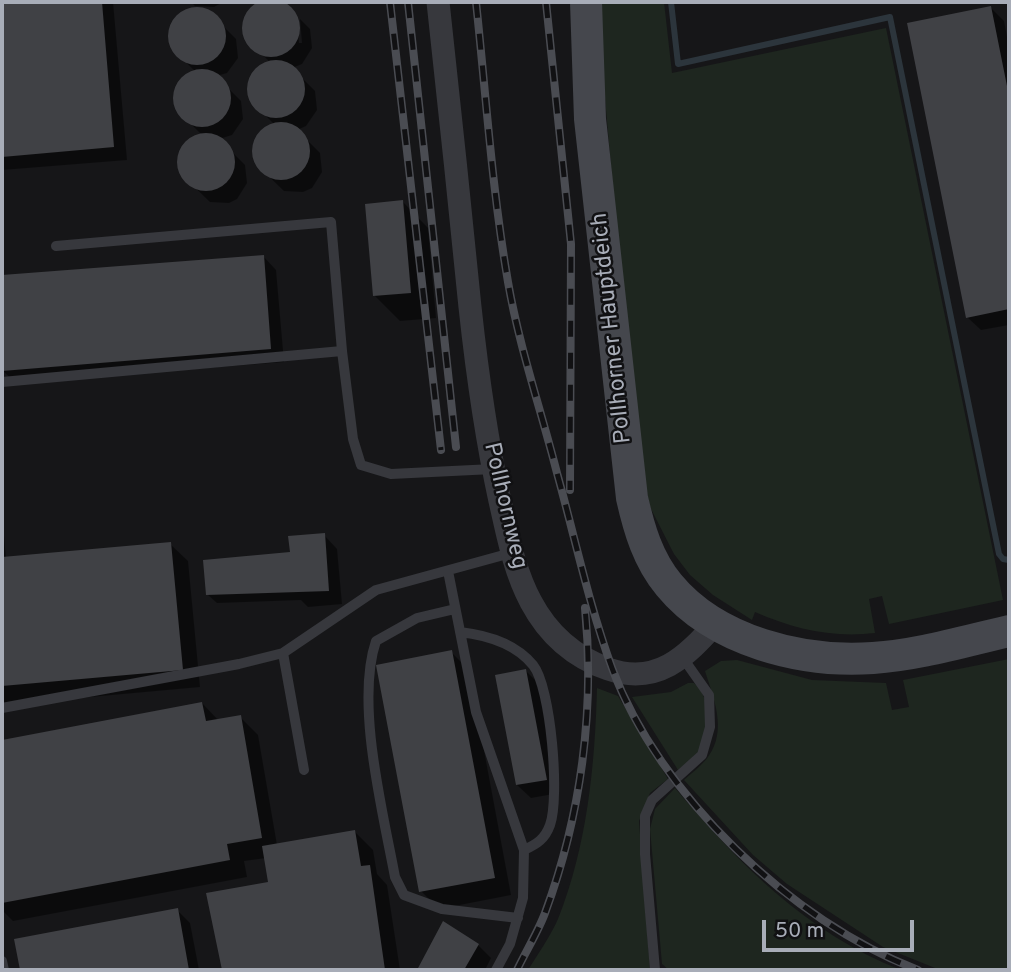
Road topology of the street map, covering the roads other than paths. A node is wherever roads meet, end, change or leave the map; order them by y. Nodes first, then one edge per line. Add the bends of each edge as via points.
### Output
1 (438, 2) edge
2 (586, 2) edge
3 (56, 246) dead end
4 (342, 351) junction
5 (2, 382) edge
6 (493, 469) junction
7 (512, 553) junction
8 (448, 571) junction
9 (455, 608) junction
10 (716, 623) junction
11 (1009, 631) edge
12 (460, 632) junction
13 (283, 653) junction
14 (683, 658) junction
15 (2, 708) edge
16 (304, 770) dead end
17 (524, 849) junction
18 (518, 918) junction
19 (2, 961) edge
20 (4, 970) edge
21 (496, 970) edge
22 (655, 970) edge

1 - 6 street, Pollhornweg via 479,387
2 - 10 main road, Pollhorner Hauptdeich via 590,119 636,519 667,584
3 - 4 lane via 331,222
4 - 5 lane
4 - 6 lane via 353,439 361,465 391,474
6 - 7 street, Pollhornweg
7 - 8 lane
7 - 14 street, Pollhornweg via 540,618 582,658 613,671 641,675 663,671
8 - 9 lane
8 - 13 lane via 376,590
9 - 12 lane
9 - 18 lane via 416,618 376,641 369,663 370,718 396,877 404,895 442,909
10 - 11 main road via 778,649 842,659 900,655
10 - 14 street, Pollhornweg
12 - 17 lane via 476,712
12 - 17 lane via 486,635 509,647 533,665 541,683 550,724 555,789 551,824 541,842
13 - 15 lane
13 - 16 lane
14 - 22 lane via 709,695 710,727 701,758 652,800 645,816
17 - 18 lane
18 - 21 lane
19 - 20 lane

